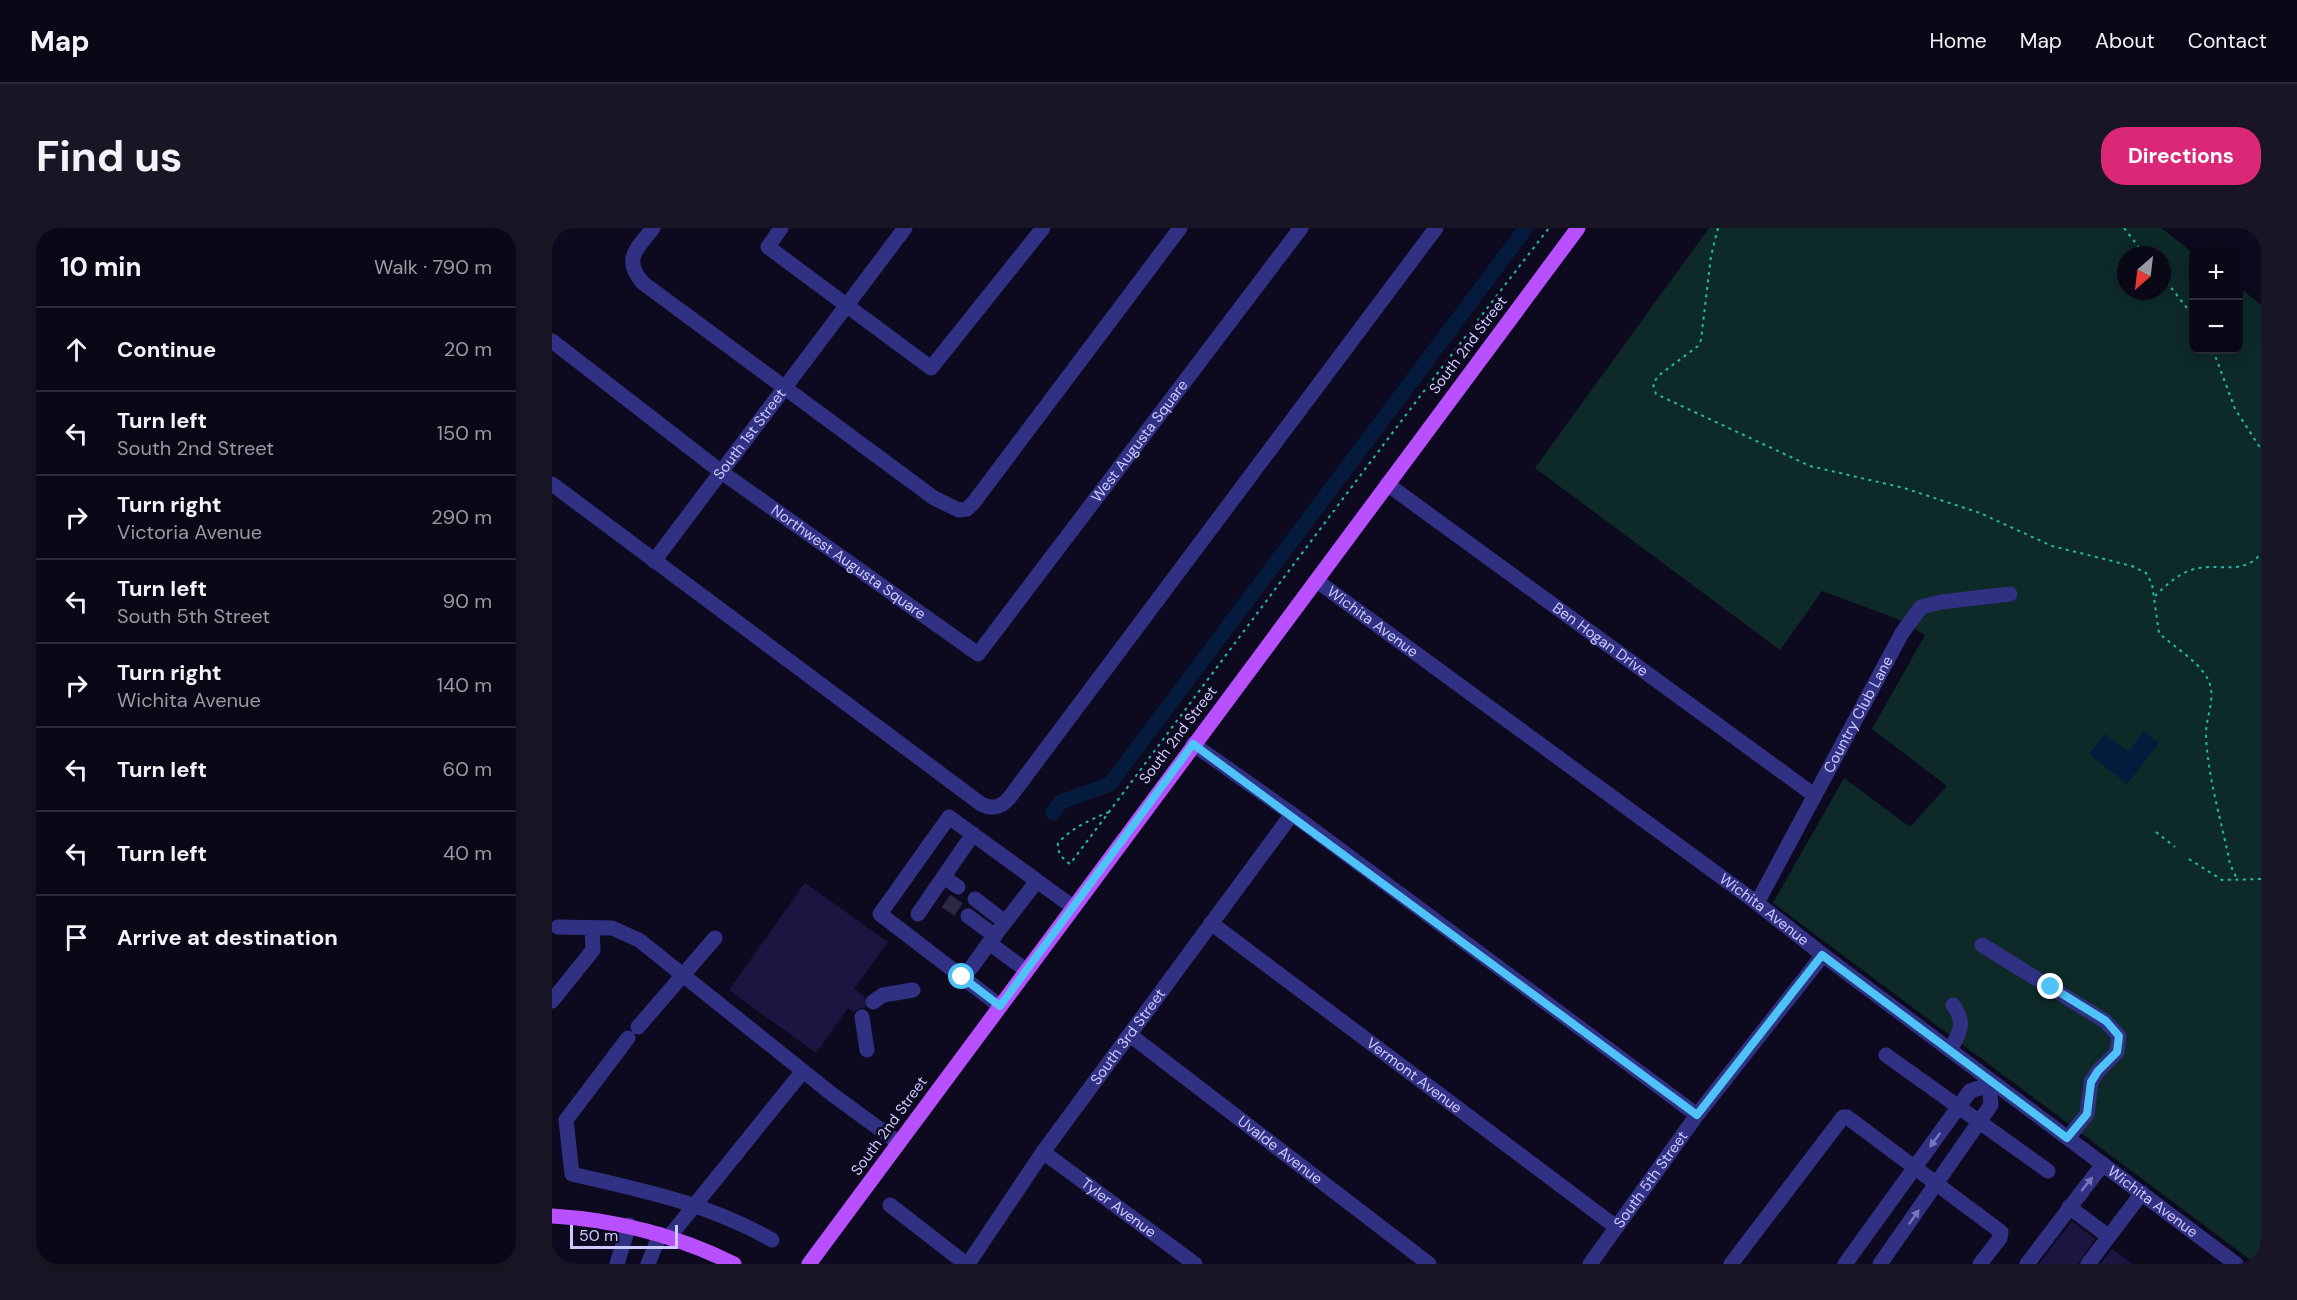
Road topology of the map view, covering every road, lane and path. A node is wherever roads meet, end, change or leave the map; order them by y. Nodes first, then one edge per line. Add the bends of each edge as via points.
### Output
1 (653, 228) edge
2 (781, 228) edge
3 (905, 228) edge
4 (1043, 228) edge
5 (1180, 228) edge
6 (1301, 228) edge
7 (1436, 228) edge
8 (1549, 228) edge
9 (1578, 228) edge
10 (1718, 228) edge
11 (2124, 228) edge
12 (2138, 246) edge
13 (2171, 288) edge
14 (845, 306) junction
15 (2189, 312) edge
16 (552, 341) edge
17 (2214, 354) edge
18 (783, 388) junction
19 (2261, 449) edge
20 (720, 471) junction
21 (552, 484) edge
22 (1387, 484) junction
23 (2261, 553) edge
24 (654, 561) junction
25 (1317, 581) junction
26 (2010, 594) dead end
27 (2155, 596) junction
28 (978, 654) joint
29 (1193, 744) junction
30 (1814, 795) junction
31 (1108, 812) junction
32 (1292, 814) junction
33 (2156, 832) dead end
34 (973, 834) junction
35 (2175, 847) dead end
36 (2188, 858) dead end
37 (944, 877) junction
38 (2237, 879) junction
39 (2261, 879) edge
40 (1037, 880) junction
41 (957, 886) tunnel mouth
42 (975, 899) tunnel mouth
43 (1757, 903) junction
44 (1073, 907) junction
45 (918, 914) dead end
46 (968, 916) tunnel mouth
47 (1005, 922) junction
48 (1211, 923) junction
49 (554, 928) edge
50 (592, 928) junction
51 (715, 938) dead end
52 (992, 940) junction
53 (1982, 945) dead end
54 (1822, 955) junction
55 (971, 968) dead end
56 (1026, 970) junction
57 (683, 974) junction
58 (913, 990) dead end
59 (552, 1001) edge
60 (873, 1002) dead end
61 (1953, 1005) dead end
62 (1000, 1006) junction
63 (862, 1017) dead end
64 (1130, 1035) junction
65 (867, 1050) dead end
66 (1950, 1050) junction
67 (1886, 1054) dead end
68 (803, 1071) junction
69 (1959, 1108) junction
70 (1697, 1115) junction
71 (1979, 1123) junction
72 (2067, 1138) junction
73 (898, 1143) junction
74 (1043, 1152) junction
75 (2103, 1164) junction
76 (1915, 1167) junction
77 (2048, 1171) dead end
78 (1937, 1185) junction
79 (2142, 1193) junction
80 (696, 1204) junction
81 (890, 1205) dead end
82 (2068, 1207) junction
83 (552, 1216) edge
84 (629, 1226) junction
85 (1616, 1227) junction
86 (665, 1235) junction
87 (2108, 1236) junction
88 (772, 1240) dead end
89 (617, 1264) edge
90 (648, 1264) edge
91 (735, 1264) edge
92 (809, 1264) edge
93 (967, 1264) edge
94 (1195, 1264) edge
95 (1429, 1264) edge
96 (1590, 1264) edge
97 (1731, 1264) edge
98 (1845, 1264) edge
99 (1880, 1264) edge
100 (1980, 1264) edge
101 (2027, 1264) edge
102 (2088, 1264) edge
103 (2236, 1264) edge

1 - 18 street via 633,256 636,275
2 - 14 street via 768,247
3 - 14 street, South 1st Street
4 - 14 street via 931,368
5 - 18 street via 967,509 954,508 934,498
6 - 28 street, West Augusta Square
7 - 24 street via 1000,806 981,804
8 - 31 path via 1401,419
9 - 22 main road, South 2nd Street
10 - 27 path via 1701,340 1658,376 1653,384 1656,394 1810,466 1904,488 1980,513 2052,546 2132,566 2145,573
11 - 12 path
13 - 15 path
14 - 18 street, South 1st Street
16 - 20 street, Northwest Augusta Square
17 - 19 path via 2235,409
18 - 20 street, South 1st Street
20 - 24 street, South 1st Street
20 - 28 street, Northwest Augusta Square
21 - 24 street
22 - 25 main road, South 2nd Street
22 - 30 street, Ben Hogan Drive
23 - 27 path via 2245,566 2199,567 2186,572
25 - 29 main road, South 2nd Street
25 - 43 street, Wichita Avenue
26 - 30 street, Country Club Lane via 1921,607 1902,633
27 - 38 path via 2159,633 2205,674 2211,690 2206,733 2208,755 2230,864
29 - 32 street
29 - 44 main road, South 2nd Street
30 - 43 street, Country Club Lane
31 - 31 path via 1070,864 1062,859 1057,850 1062,838
32 - 48 street, South 3rd Street
32 - 70 street
33 - 35 path
34 - 37 street
34 - 40 street
34 - 62 street via 950,818 880,914
36 - 38 path via 2222,880
37 - 41 street
37 - 45 street via 940,896
38 - 39 path
40 - 44 street
40 - 47 street
42 - 47 street
43 - 54 street, Wichita Avenue
44 - 56 main road, South 2nd Street
46 - 52 street
47 - 52 street
48 - 64 street, South 3rd Street
48 - 85 street, Vermont Avenue
49 - 50 street
50 - 57 street via 612,928 639,940
50 - 59 street via 593,950
51 - 57 street
52 - 55 street
52 - 56 street
53 - 72 street via 2106,1021 2119,1036 2117,1052 2091,1082 2087,1114
54 - 66 street, Wichita Avenue
54 - 70 street, South 5th Street
56 - 62 main road, South 2nd Street
57 - 68 street
57 - 80 street via 566,1120 572,1173
58 - 60 street via 883,995
61 - 66 street via 1962,1029
62 - 73 main road, South 2nd Street
63 - 65 street
64 - 74 street, South 3rd Street
64 - 95 street, Uvalde Avenue
66 - 72 street, Wichita Avenue
67 - 69 street
68 - 73 street
68 - 80 street
69 - 71 street
69 - 71 street via 1971,1091 1989,1085 1991,1105
69 -> 76 street
70 - 85 street, South 5th Street
71 - 77 street
71 - 78 street
72 - 75 street, Wichita Avenue
73 - 92 main road, South 2nd Street
74 - 93 street, South 3rd Street
74 - 94 street, Tyler Avenue
75 - 79 street, Wichita Avenue
82 -> 75 street
76 - 78 street
76 - 97 street via 1843,1117
76 - 98 street
99 -> 78 street
78 - 100 street via 2001,1232
79 - 87 street
79 - 103 street, Wichita Avenue
80 - 86 street
80 - 88 street
81 - 93 street
82 - 87 street
82 - 101 street
83 - 84 main road
84 - 86 main road
84 - 89 street
85 - 96 street, South 5th Street
86 - 90 street
86 - 91 main road
87 - 102 street

